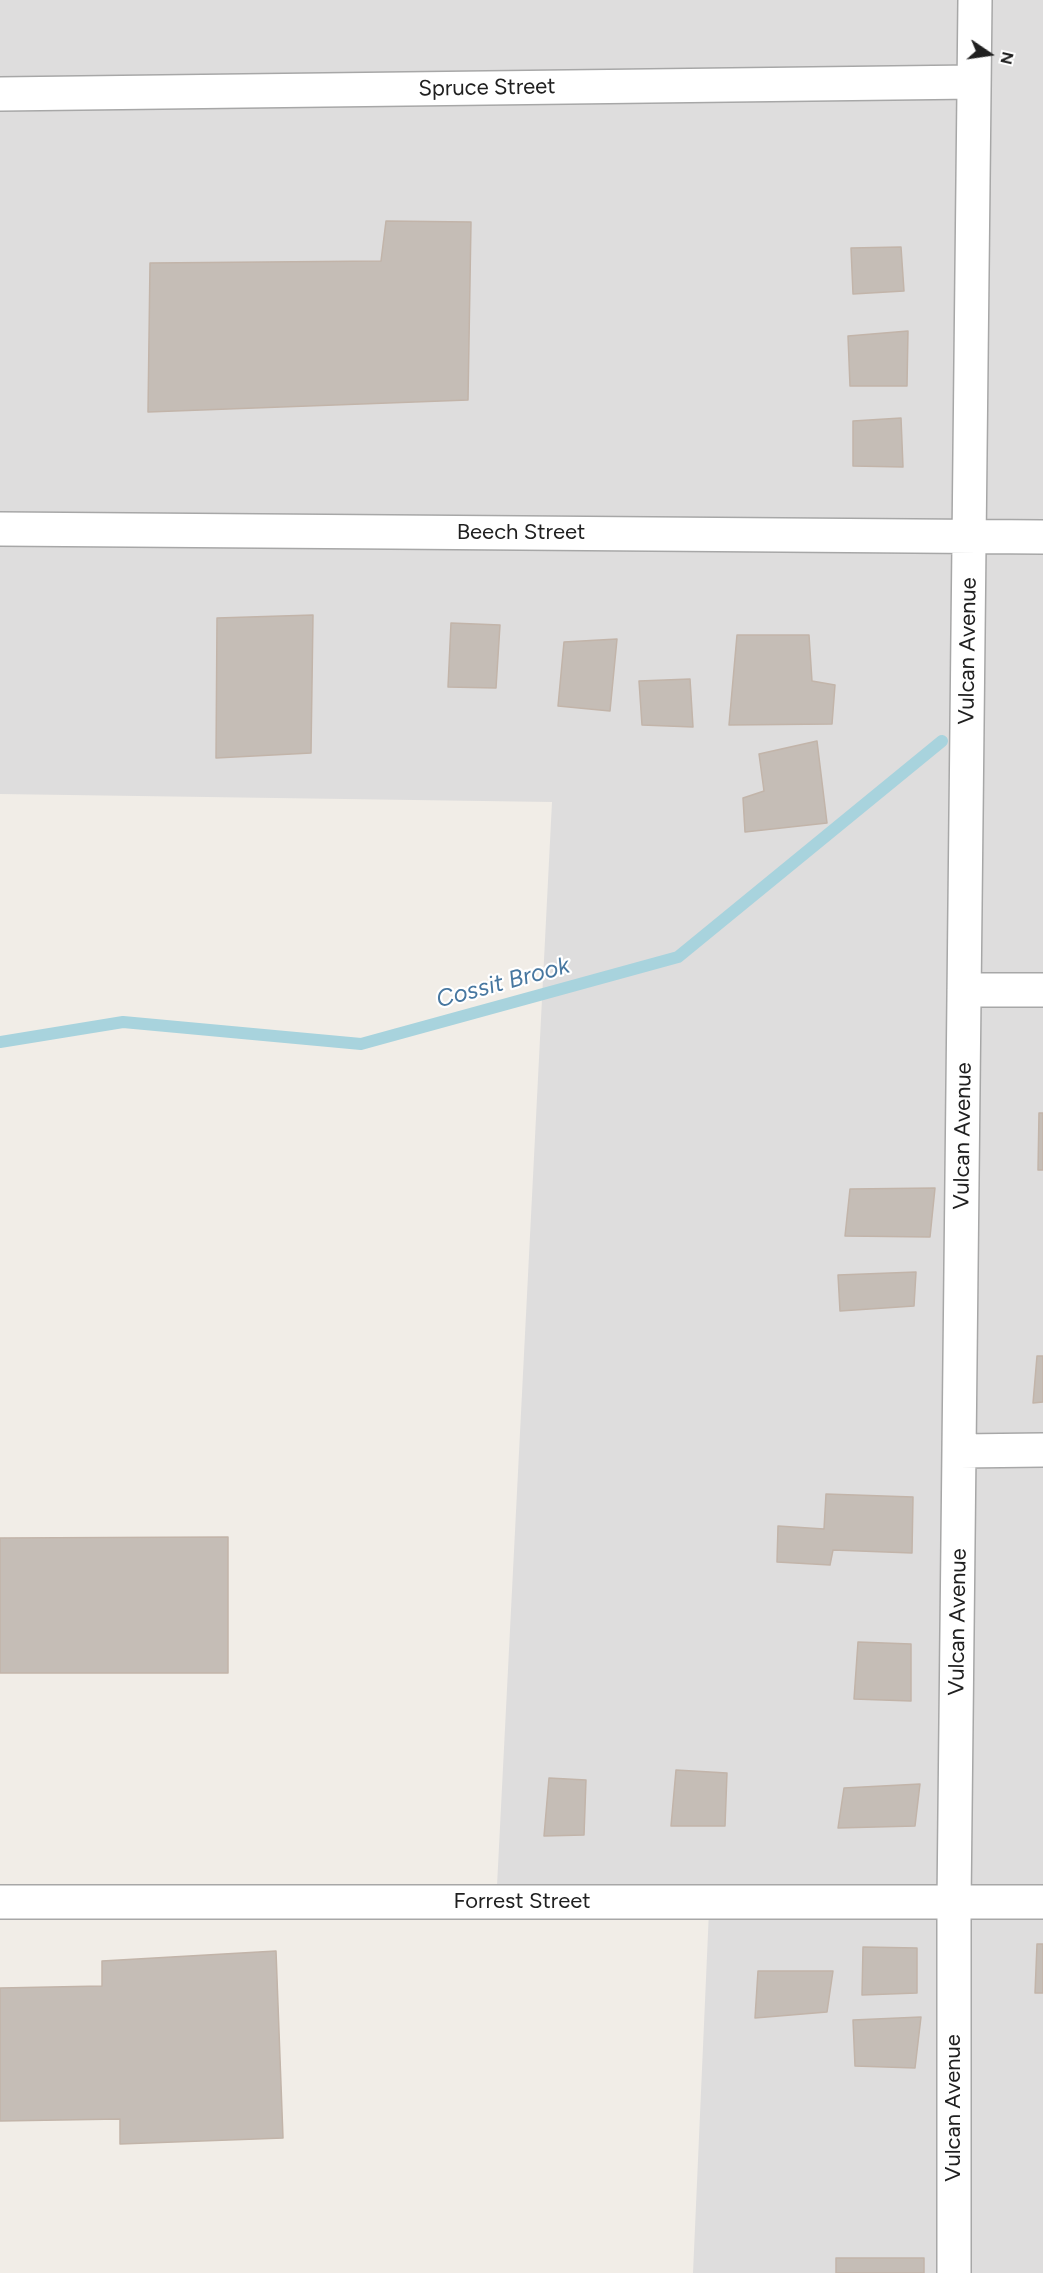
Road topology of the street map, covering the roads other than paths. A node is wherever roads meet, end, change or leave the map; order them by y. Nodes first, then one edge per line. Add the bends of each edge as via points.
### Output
1 (975, 0) edge
2 (974, 82) junction
3 (0, 94) edge
4 (0, 529) edge
5 (969, 537) junction
6 (1043, 537) edge
7 (964, 990) junction
8 (1043, 990) edge
9 (960, 1450) junction
10 (1043, 1450) edge
11 (0, 1902) edge
12 (954, 1902) junction
13 (1043, 1902) edge
14 (954, 2273) edge

1 - 2 street, Vulcan Avenue
2 - 3 street, Spruce Street
2 - 5 street, Vulcan Avenue
4 - 5 street, Beech Street
5 - 6 street, Beech Street
5 - 7 street, Vulcan Avenue
7 - 8 street
7 - 9 street, Vulcan Avenue
9 - 10 street
9 - 12 street, Vulcan Avenue
11 - 12 street, Forrest Street
12 - 13 street, Forrest Street
12 - 14 street, Vulcan Avenue

